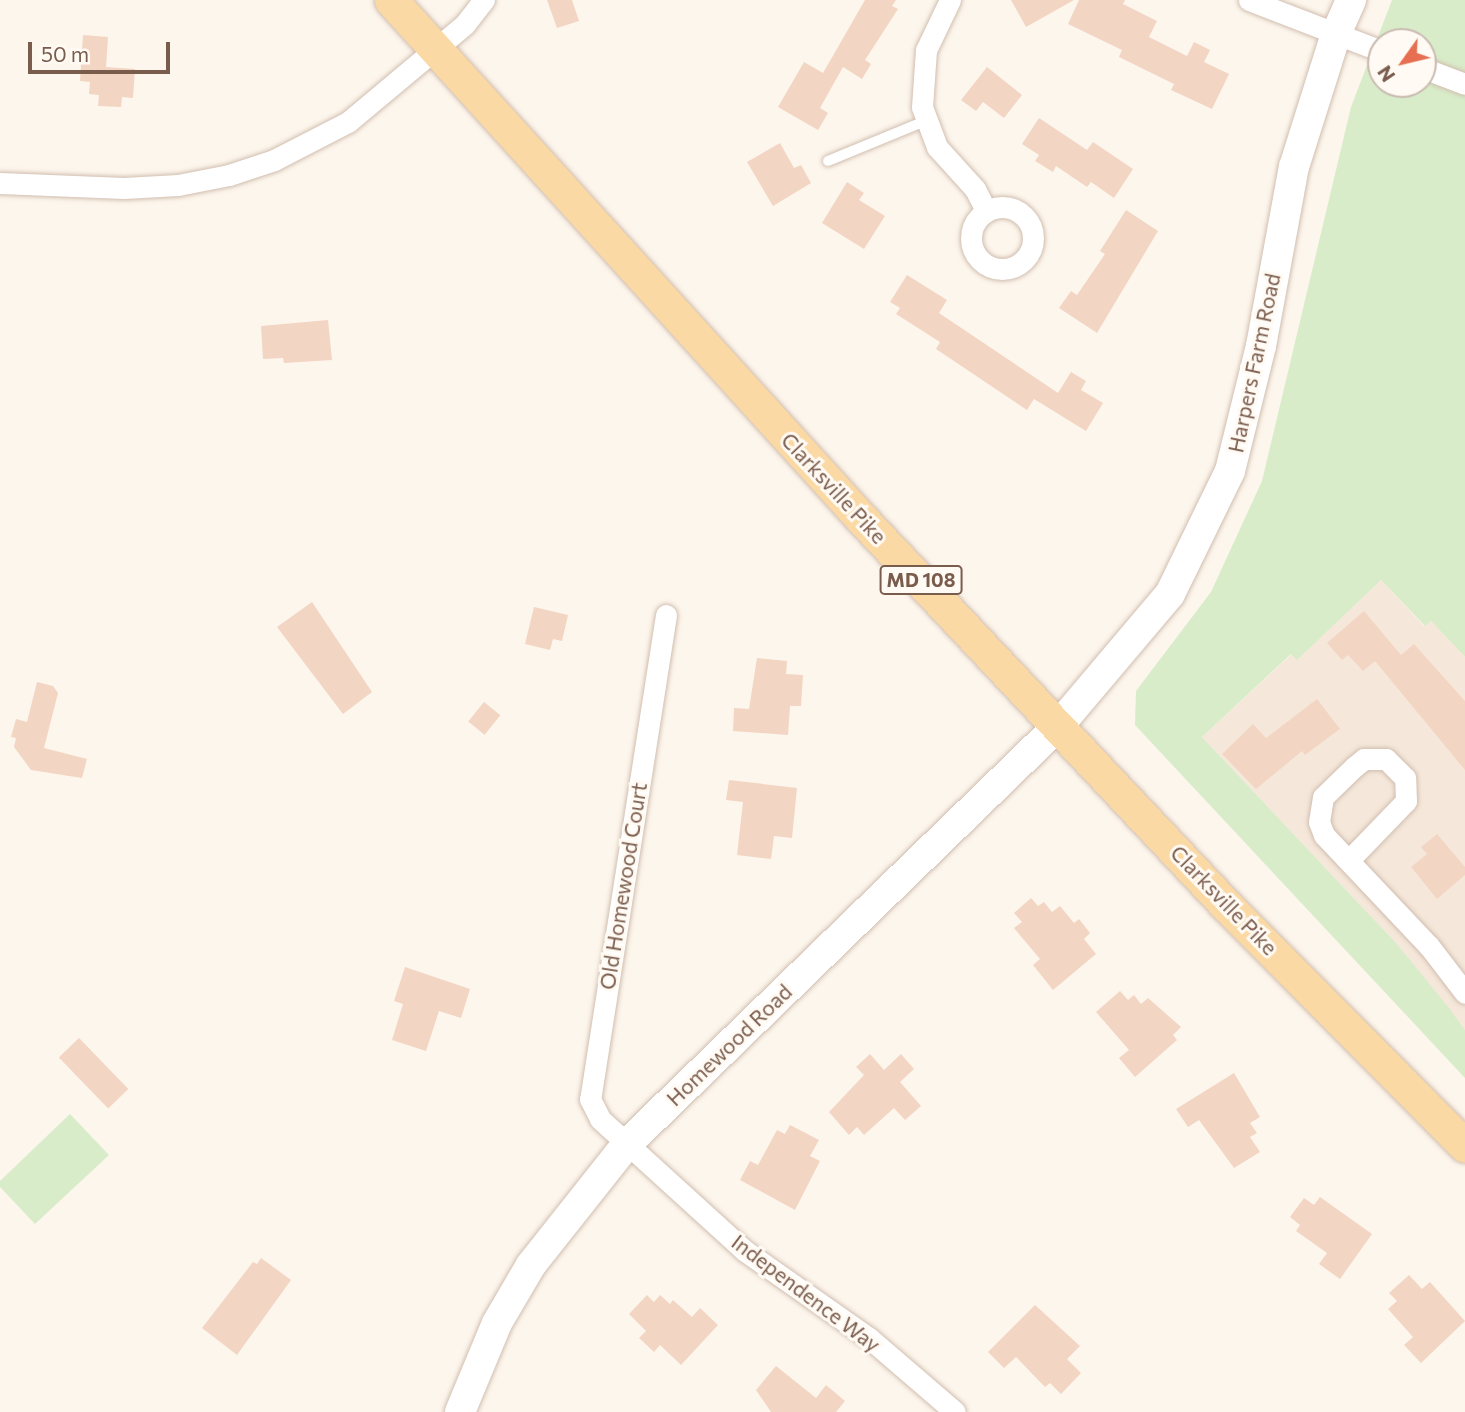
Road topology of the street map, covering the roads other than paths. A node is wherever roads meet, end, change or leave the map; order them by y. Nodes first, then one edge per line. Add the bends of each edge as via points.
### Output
1 (391, 0) edge
2 (484, 0) edge
3 (950, 0) edge
4 (1249, 0) edge
5 (1351, 0) edge
6 (1336, 34) junction
7 (1367, 46) edge
8 (435, 49) junction
9 (1437, 73) edge
10 (1465, 84) edge
11 (926, 121) junction
12 (828, 161) dead end
13 (0, 183) edge
14 (986, 211) dead end
15 (666, 615) dead end
16 (1060, 724) junction
17 (1349, 860) junction
18 (1465, 993) edge
19 (627, 1144) junction
20 (1465, 1146) edge
21 (460, 1412) edge
22 (955, 1412) edge

1 - 8 main road, Clarksville Pike / MD 108
2 - 8 street via 466,24
3 - 11 street via 926,51 921,80
4 - 6 street
5 - 6 street, Harpers Farm Road
6 - 7 street
6 - 16 street, Harpers Farm Road via 1294,167 1259,358 1230,471 1170,594
8 - 13 street via 348,122 314,143 229,175 124,188
8 - 16 main road, Clarksville Pike / MD 108 via 711,356
9 - 10 street
11 - 12 lane
11 - 14 street via 937,147 975,189
15 - 19 street, Old Homewood Court via 590,1087 590,1099 600,1119
16 - 19 street, Homewood Road
16 - 20 main road, Clarksville Pike / MD 108 via 1226,905
17 - 17 street via 1406,801 1405,778 1386,759 1364,759 1323,797 1319,822 1324,835
17 - 18 street
19 - 21 street, Homewood Road via 531,1265 497,1323
19 - 22 street, Independence Way via 745,1251 869,1338

